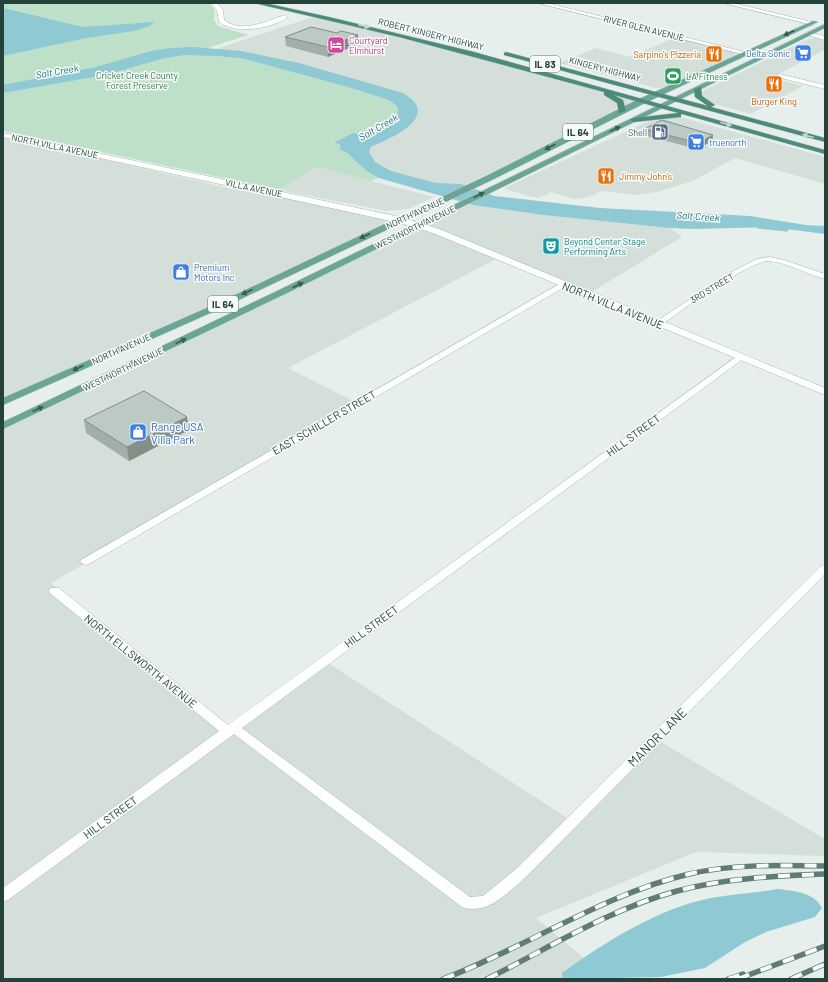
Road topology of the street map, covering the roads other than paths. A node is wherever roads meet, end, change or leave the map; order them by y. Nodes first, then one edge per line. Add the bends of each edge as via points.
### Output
1 (214, 3) edge
2 (257, 3) edge
3 (285, 3) edge
4 (541, 3) edge
5 (726, 3) edge
6 (269, 6) junction
7 (285, 17) junction
8 (326, 18) junction
9 (816, 21) joint
10 (825, 26) edge
11 (398, 28) dead end
12 (808, 34) junction
13 (825, 38) edge
14 (466, 52) junction
15 (502, 53) dead end
16 (746, 53) junction
17 (779, 76) dead end
18 (825, 87) edge
19 (599, 88) junction
20 (698, 89) junction
21 (655, 95) junction
22 (677, 99) junction
23 (642, 101) junction
24 (661, 106) junction
25 (622, 110) junction
26 (726, 113) junction
27 (700, 116) junction
28 (634, 120) junction
29 (3, 135) edge
30 (825, 140) edge
31 (825, 152) edge
32 (107, 158) joint
33 (400, 220) junction
34 (418, 225) junction
35 (825, 277) edge
36 (564, 285) junction
37 (658, 323) junction
38 (740, 357) junction
39 (825, 392) edge
40 (3, 402) edge
41 (3, 426) edge
42 (85, 562) dead end
43 (825, 568) edge
44 (55, 591) dead end
45 (230, 729) junction
46 (3, 896) edge
47 (486, 902) joint

1 - 7 street via 220,10 221,21 231,27 256,27
2 - 6 highway, ROBERT KINGERY HIGHWAY / IL 83
3 - 11 highway
4 - 16 street, RIVER GLEN AVENUE
5 - 9 street
6 - 7 highway via 288,11
6 - 8 highway, ROBERT KINGERY HIGHWAY / IL 83
7 - 8 highway
8 -> 14 highway, ROBERT KINGERY HIGHWAY / IL 83
9 -> 16 main road, NORTH AVENUE / IL 64
10 - 12 main road, WEST NORTH AVENUE / IL 64
12 - 13 street
12 - 20 main road, WEST NORTH AVENUE / IL 64
14 - 19 highway, ROBERT KINGERY HIGHWAY / IL 83
14 - 21 highway via 490,55
15 - 21 highway, KINGERY HIGHWAY / IL 83
16 - 21 main road, NORTH AVENUE / IL 64
17 - 18 street
19 - 23 highway, KINGERY HIGHWAY / IL 83
19 - 25 highway via 616,99
20 - 22 main road, WEST NORTH AVENUE / IL 64
20 - 26 highway via 702,100
21 - 22 highway
21 - 23 main road, NORTH AVENUE / IL 64
22 - 24 main road, WEST NORTH AVENUE / IL 64
22 - 26 highway
23 - 24 highway, KINGERY HIGHWAY / IL 83
23 - 25 main road, NORTH AVENUE / IL 64
24 - 27 highway, KINGERY HIGHWAY / IL 83
24 - 28 main road, WEST NORTH AVENUE / IL 64
25 -> 33 main road, NORTH AVENUE / IL 64 via 490,178
30 -> 26 highway
27 - 28 highway via 668,115
27 -> 31 highway, KINGERY HIGHWAY / IL 83
34 -> 28 main road, WEST NORTH AVENUE / IL 64
29 - 32 main road, NORTH VILLA AVENUE
32 - 33 main road, VILLA AVENUE
33 - 34 main road, NORTH VILLA AVENUE
33 -> 40 main road, NORTH AVENUE / IL 64
34 - 36 main road, NORTH VILLA AVENUE
41 -> 34 main road, WEST NORTH AVENUE / IL 64
35 - 37 street, 3RD STREET via 769,259 757,261
36 - 37 main road, NORTH VILLA AVENUE
36 - 42 street, EAST SCHILLER STREET
37 - 38 main road, NORTH VILLA AVENUE
38 - 39 main road, NORTH VILLA AVENUE
38 - 45 street, HILL STREET
43 - 47 street, MANOR LANE via 521,873
44 - 45 street, NORTH ELLSWORTH AVENUE
45 - 46 street, HILL STREET
45 - 47 street, NORTH ELLSWORTH AVENUE via 467,903

